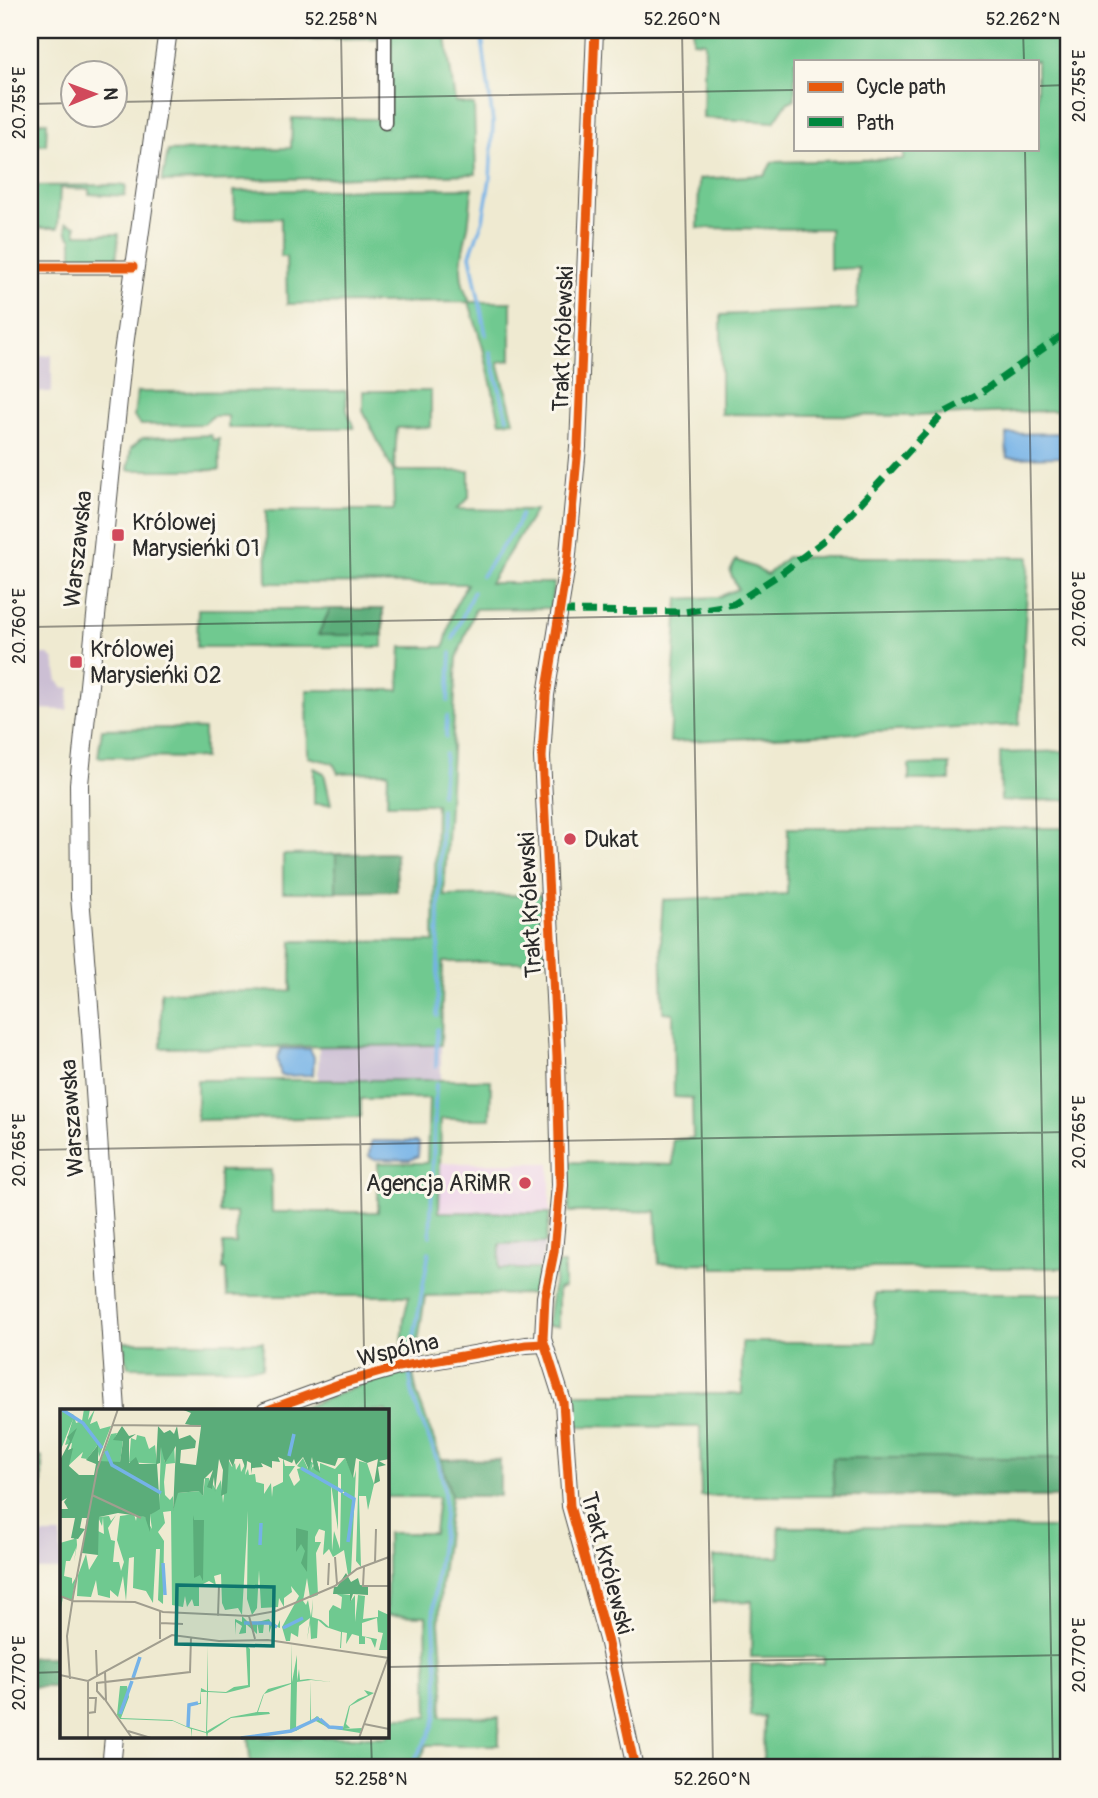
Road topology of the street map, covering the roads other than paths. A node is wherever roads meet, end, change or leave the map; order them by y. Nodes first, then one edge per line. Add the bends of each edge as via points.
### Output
1 (168, 30) edge
2 (385, 30) edge
3 (595, 30) edge
4 (385, 123) dead end
5 (30, 267) edge
6 (133, 267) junction
7 (543, 1345) junction
8 (116, 1409) edge
9 (270, 1409) edge
10 (114, 1738) edge
11 (111, 1768) edge
12 (635, 1768) edge

1 - 6 main road, Warszawska
2 - 4 street
3 - 7 street, Trakt Królewski via 578,447 542,757 561,1185
5 - 6 street
6 - 8 main road, Warszawska via 90,660 78,839
7 - 9 street, Wspólna via 398,1367
7 - 12 street, Trakt Królewski via 563,1402 570,1506 607,1639
10 - 11 main road

